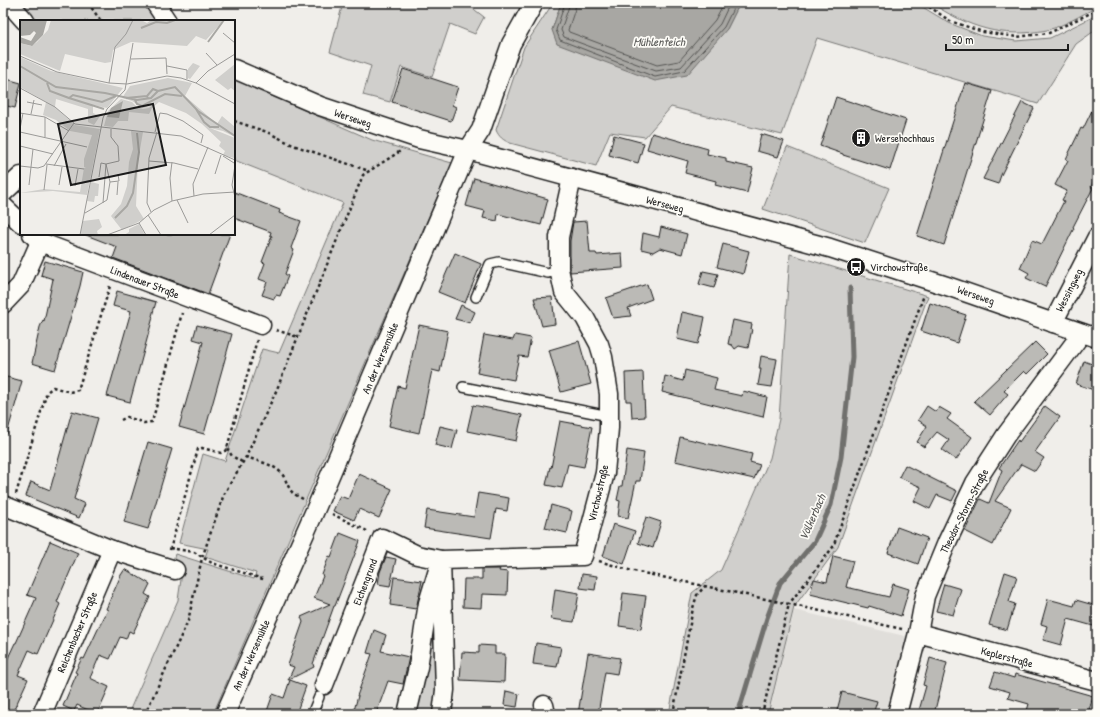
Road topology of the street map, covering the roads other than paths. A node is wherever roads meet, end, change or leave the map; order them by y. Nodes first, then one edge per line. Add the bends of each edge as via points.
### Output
1 (9, 3) edge
2 (155, 3) edge
3 (534, 3) edge
4 (24, 20) edge
5 (166, 20) edge
6 (235, 69) edge
7 (468, 150) junction
8 (20, 177) edge
9 (572, 178) junction
10 (3, 193) edge
11 (3, 206) edge
12 (20, 222) edge
13 (1097, 237) edge
14 (36, 238) edge
15 (559, 268) junction
16 (476, 297) dead end
17 (3, 304) edge
18 (1053, 322) junction
19 (261, 325) road end
20 (1090, 335) edge
21 (463, 387) dead end
22 (609, 416) junction
23 (8, 506) edge
24 (112, 550) junction
25 (441, 560) junction
26 (170, 568) road end
27 (918, 633) junction
28 (1097, 681) edge
29 (321, 691) joint
30 (42, 714) edge
31 (225, 714) edge
32 (312, 714) edge
33 (407, 714) edge
34 (442, 714) edge
35 (897, 714) edge

1 - 4 street
2 - 5 street
3 - 7 street, An der Wersemühle via 511,44 481,130
6 - 7 street, Werseweg via 320,106 419,139
7 - 9 street, Werseweg
7 - 31 street, An der Wersemühle via 317,506
8 - 10 street
9 - 15 street, Virchowstraße via 559,237
9 - 18 street, Werseweg via 830,248
11 - 12 street
13 - 18 street, Wessingweg
14 - 17 street via 21,285
14 - 19 street, Lindenauer Straße
15 - 16 lane via 548,273 499,262 490,264
15 - 22 street, Virchowstraße via 564,292 585,318 599,344 609,394
18 - 20 street, Werseweg
20 - 27 street, Theodor-Storm-Straße via 1006,435 975,483 925,596
21 - 22 lane
22 - 25 street, Virchowstraße via 605,473 583,556
23 - 24 street
24 - 26 street
24 - 30 street, Reichenbacher Straße
25 - 29 street, Eichengrund via 417,555 382,538
25 - 33 street via 428,603 418,667
25 - 34 street via 445,690
27 - 28 street, Keplerstraße
27 - 35 street, Theodor-Storm-Straße
29 - 32 lane, Eichengrund

